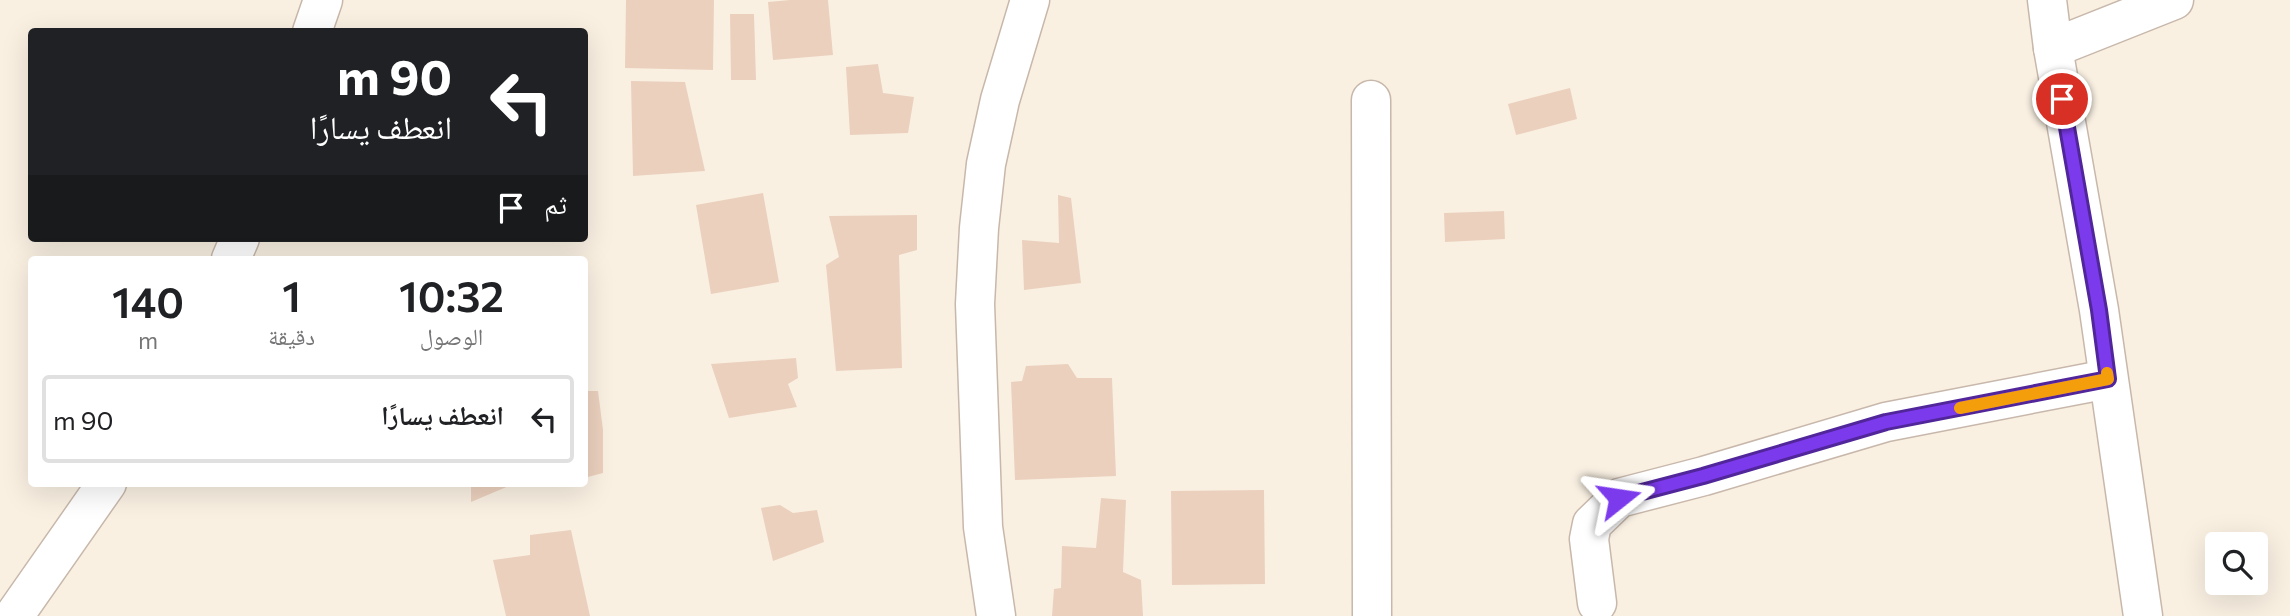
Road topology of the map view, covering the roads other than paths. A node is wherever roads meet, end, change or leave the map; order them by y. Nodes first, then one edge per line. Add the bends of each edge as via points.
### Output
1 (323, 0) edge
2 (1030, 0) edge
3 (2047, 0) edge
4 (2174, 0) edge
5 (313, 28) edge
6 (2053, 48) junction
7 (1371, 100) dead end
8 (2108, 379) junction
9 (104, 487) edge
10 (1597, 603) dead end
11 (27, 610) edge
12 (996, 616) edge
13 (1372, 616) edge
14 (2143, 616) edge

1 - 5 street
2 - 12 street via 1000,100 979,228 975,304 983,527
3 - 6 street
4 - 6 street
6 - 8 street
7 - 13 street
8 - 10 street via 1886,422 1619,498 1592,524 1589,539
8 - 14 street
9 - 11 street

